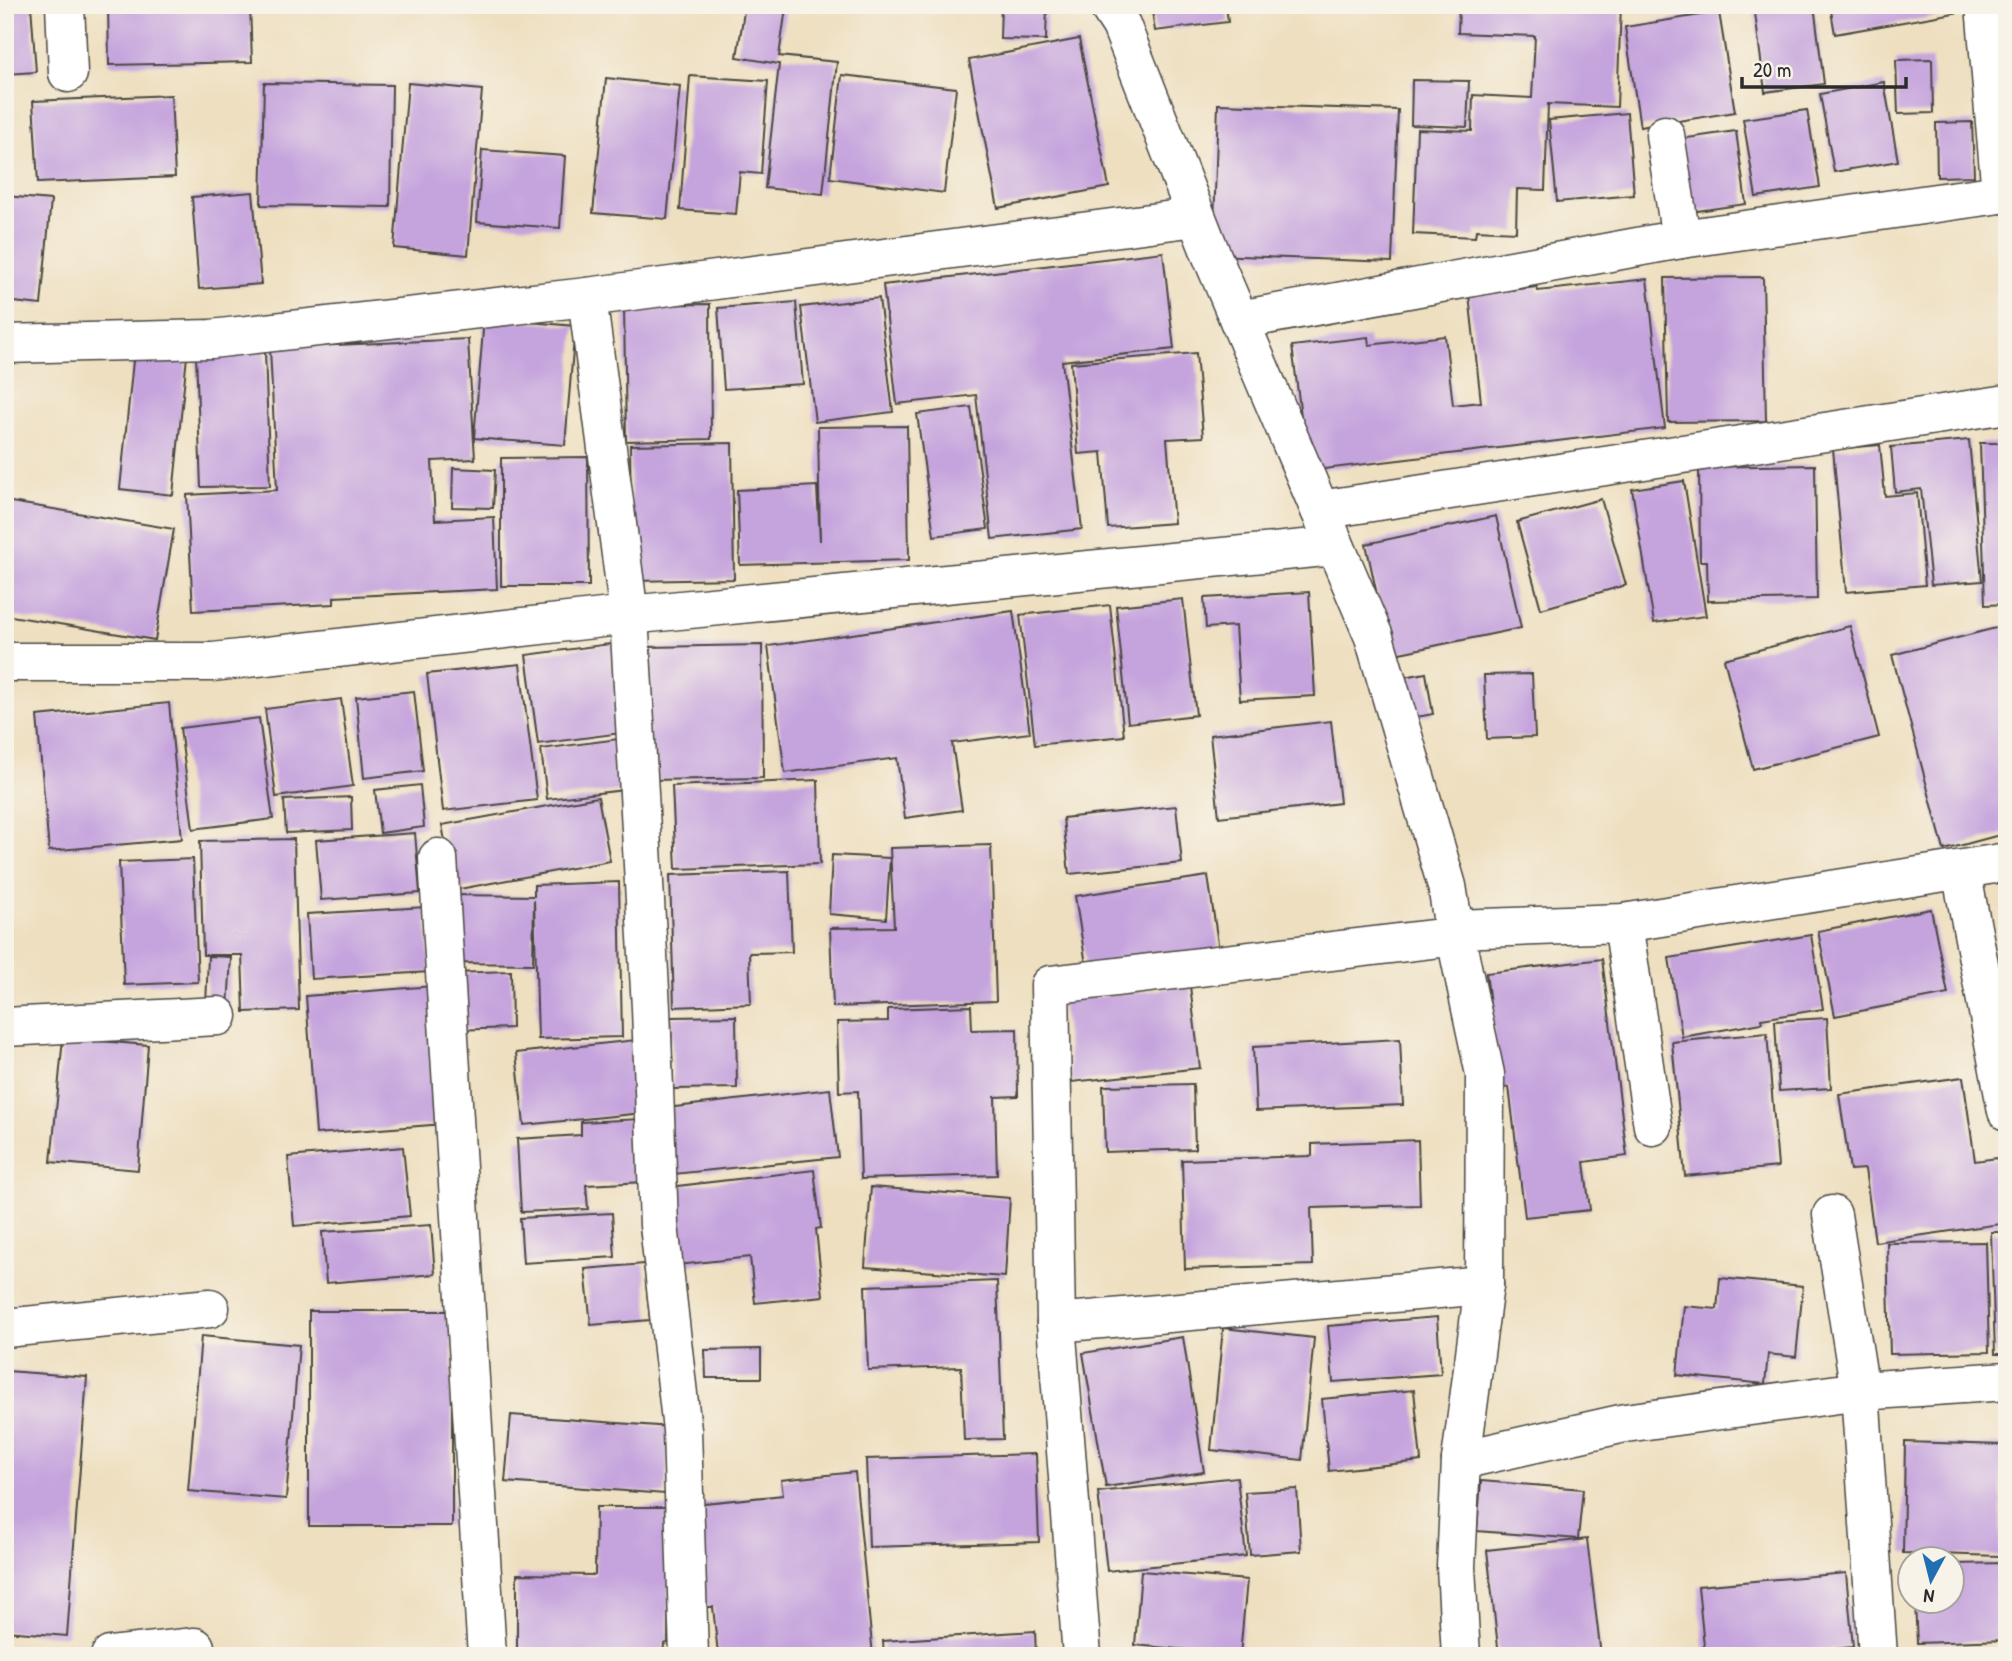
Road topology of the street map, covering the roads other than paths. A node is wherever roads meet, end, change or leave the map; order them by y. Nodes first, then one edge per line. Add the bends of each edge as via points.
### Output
1 (65, 5) edge
2 (1108, 5) edge
3 (1985, 5) edge
4 (68, 73) dead end
5 (1665, 135) dead end
6 (2004, 194) edge
7 (1196, 217) junction
8 (1681, 239) junction
9 (587, 297) junction
10 (1239, 320) junction
11 (5, 344) edge
12 (2007, 404) edge
13 (1320, 510) junction
14 (1335, 546) junction
15 (629, 615) junction
16 (5, 662) edge
17 (438, 858) dead end
18 (2007, 862) edge
19 (1961, 870) junction
20 (1623, 923) junction
21 (1455, 933) junction
22 (218, 1016) dead end
23 (5, 1027) edge
24 (2007, 1111) edge
25 (1653, 1126) dead end
26 (1832, 1215) dead end
27 (1484, 1285) junction
28 (210, 1308) dead end
29 (1056, 1323) junction
30 (5, 1328) edge
31 (2007, 1381) edge
32 (1860, 1391) junction
33 (1461, 1460) junction
34 (195, 1647) dead end
35 (110, 1656) edge
36 (487, 1656) edge
37 (689, 1656) edge
38 (1082, 1656) edge
39 (1461, 1656) edge
40 (1878, 1656) edge

1 - 4 street
2 - 7 street via 1121,25
3 - 6 street
5 - 8 street
6 - 8 street
7 - 9 street
7 - 10 street
8 - 10 street
9 - 11 street via 211,339
9 - 15 street
10 - 13 street
12 - 13 street
13 - 14 street
14 - 15 street
14 - 21 street via 1374,637 1447,886
15 - 16 street via 213,662
15 - 37 street via 659,1225 682,1430
17 - 36 street
18 - 19 street
19 - 20 street
19 - 24 street
20 - 21 street
20 - 25 street
21 - 27 street via 1485,1074
21 - 29 street via 1050,985
22 - 23 street
26 - 32 street
27 - 29 street
27 - 33 street
28 - 30 street
29 - 38 street
31 - 32 street
32 - 33 street via 1625,1423
32 - 40 street
33 - 39 street via 1456,1567
34 - 35 street

